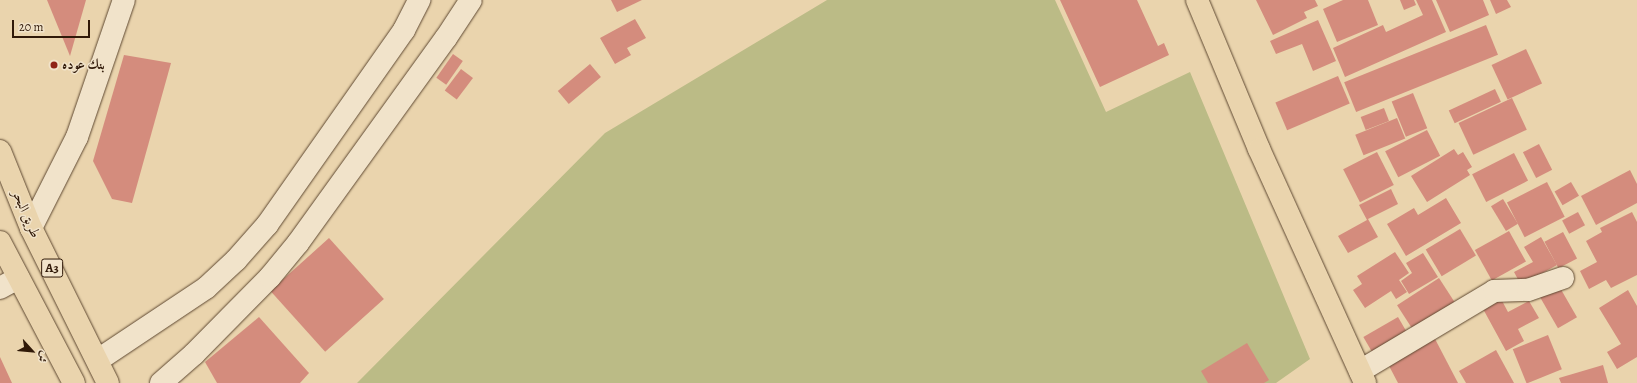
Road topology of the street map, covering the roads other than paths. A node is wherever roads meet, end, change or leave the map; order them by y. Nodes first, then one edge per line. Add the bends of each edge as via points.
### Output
1 (124, 0) edge
2 (419, 0) edge
3 (471, 0) edge
4 (1197, 0) edge
5 (0, 151) edge
6 (31, 228) junction
7 (0, 242) edge
8 (1563, 278) dead end
9 (9, 283) edge
10 (98, 360) junction
11 (1363, 377) edge
12 (74, 383) edge
13 (108, 383) edge
14 (160, 383) edge

1 - 6 street via 77,137
2 - 10 street via 404,30 267,225 206,288
3 - 14 street via 429,63 298,243 270,277 194,354
4 - 11 main road via 1259,149
5 - 6 main road, طريق البحر / A3
6 - 10 main road, طريق البحر / A3
7 - 9 main road, A3
8 - 11 street via 1528,290 1494,291
9 - 12 main road, A3
10 - 13 main road, طريق البحر / A3

